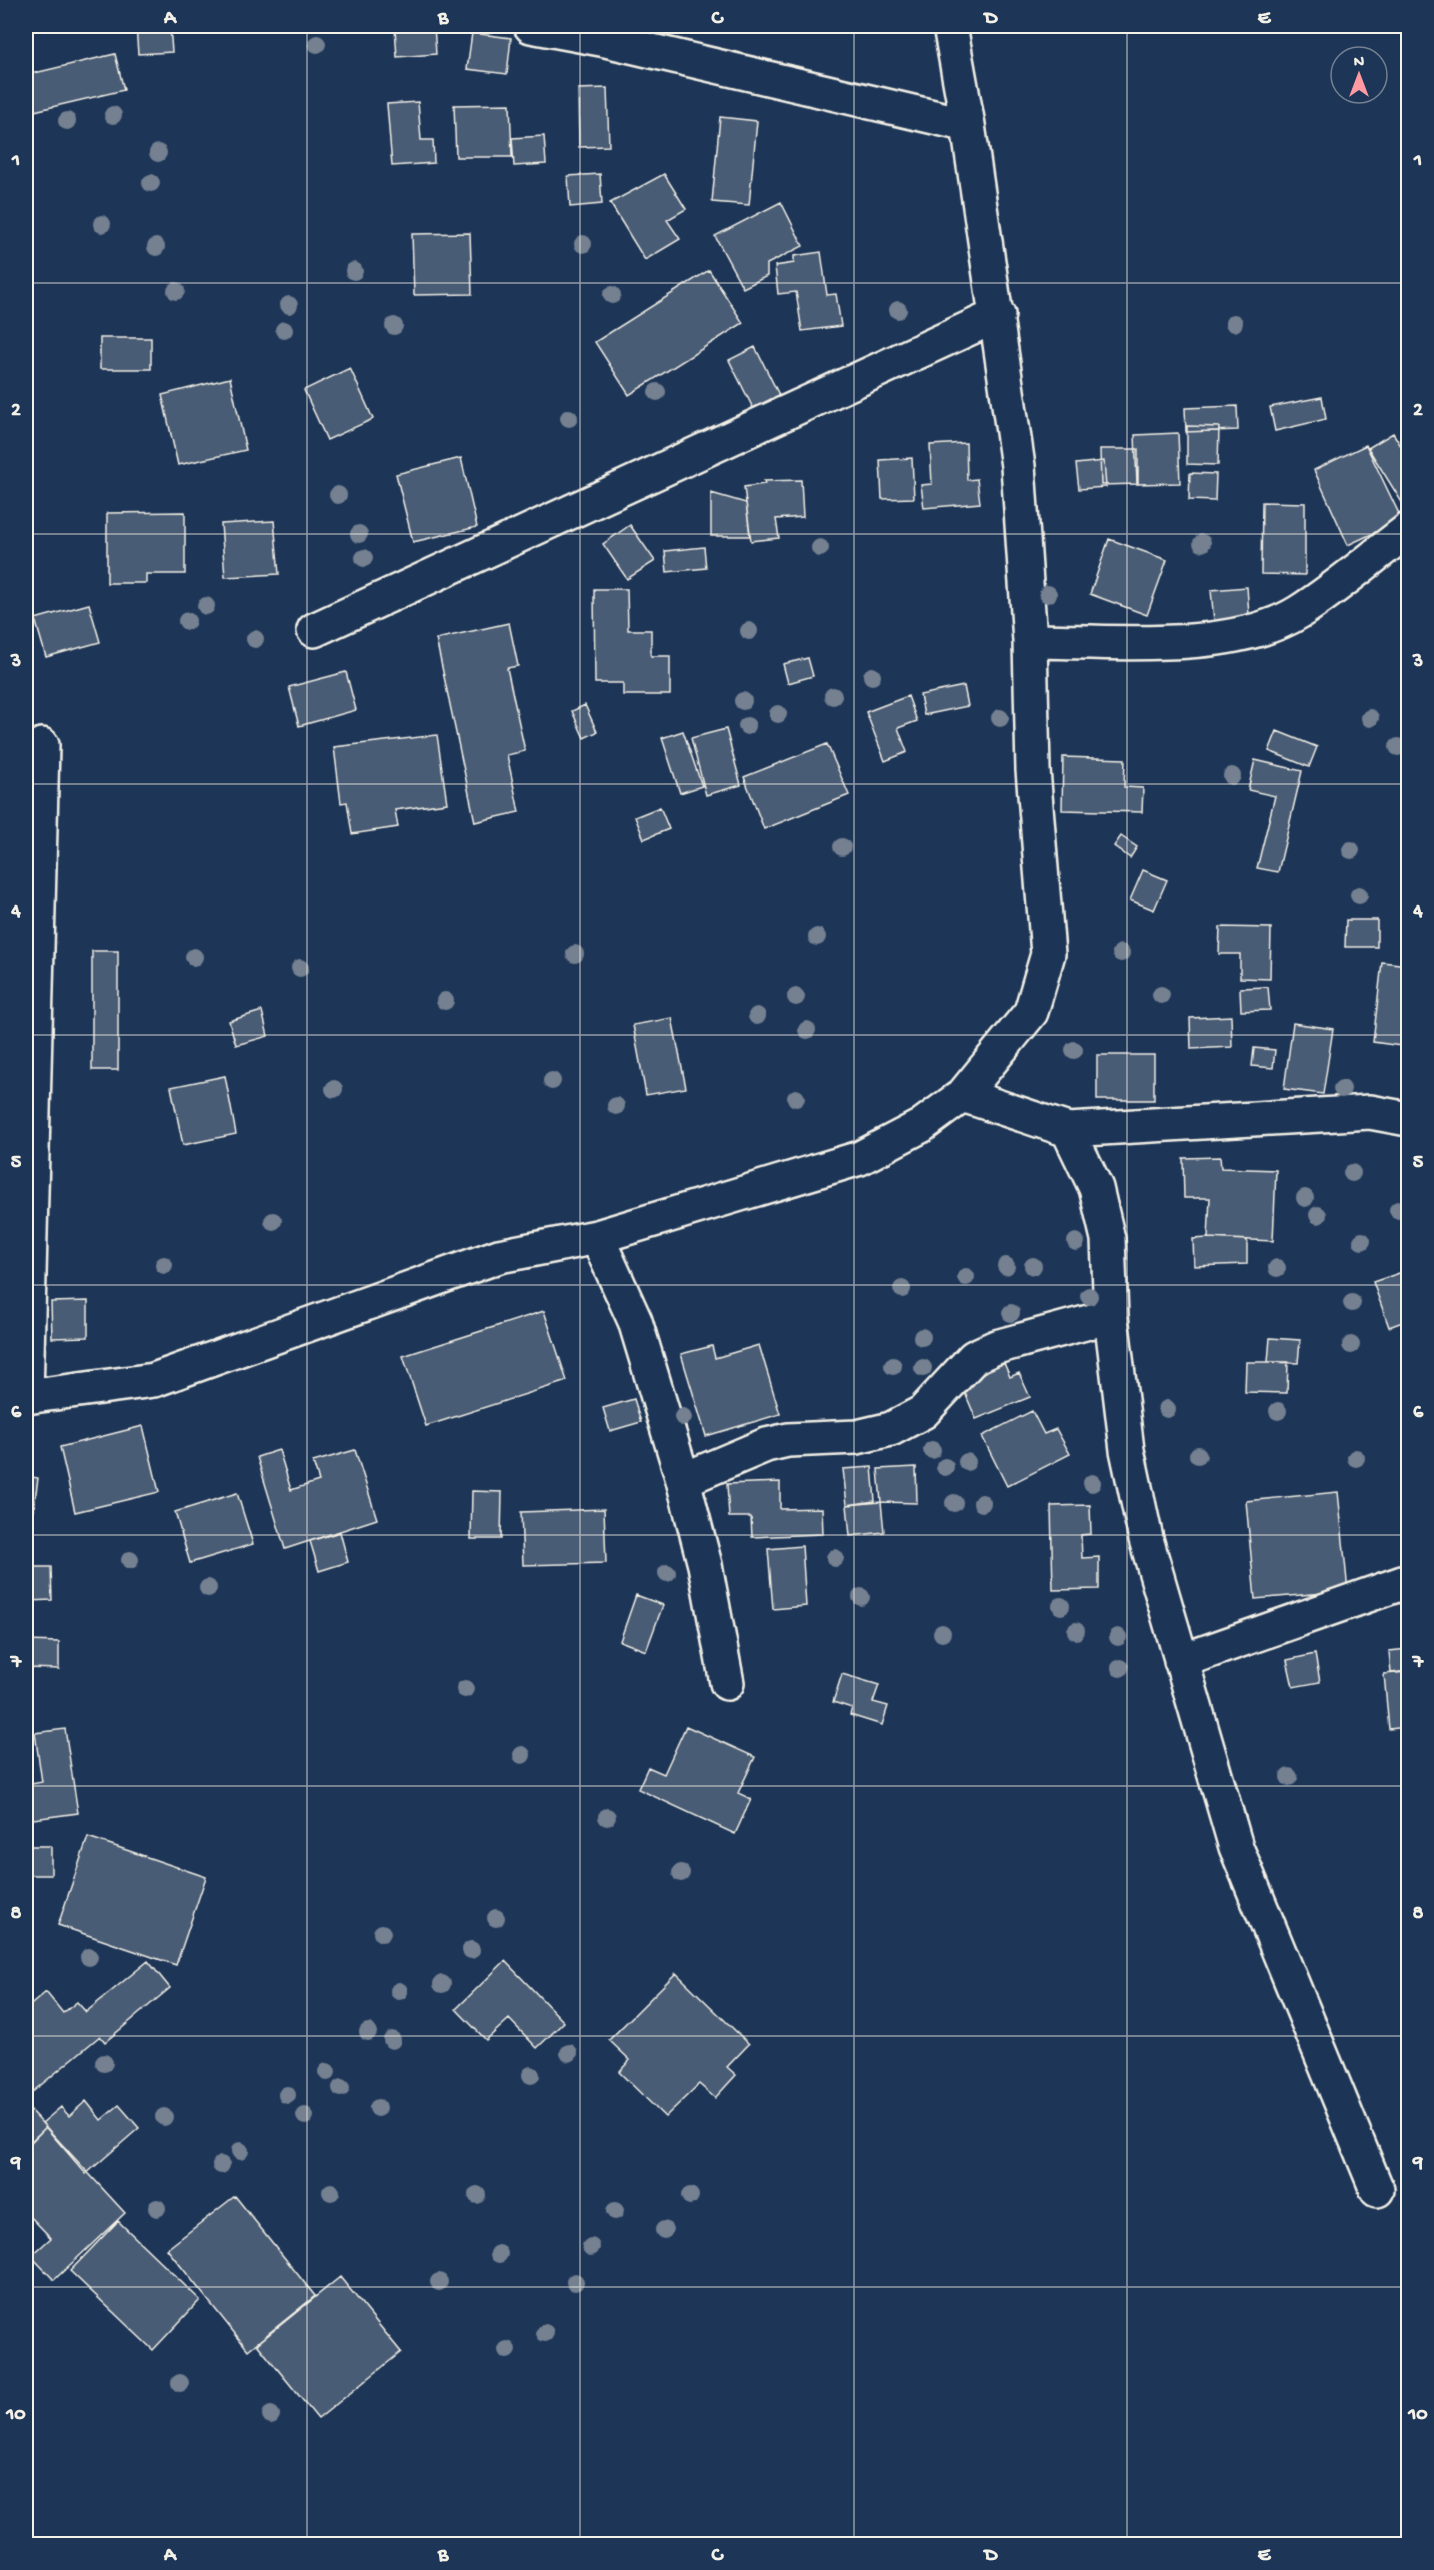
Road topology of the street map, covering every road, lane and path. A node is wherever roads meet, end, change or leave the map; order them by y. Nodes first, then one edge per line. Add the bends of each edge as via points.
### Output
1 (531, 26) edge
2 (950, 26) edge
3 (968, 125) junction
4 (998, 315) junction
5 (1408, 530) edge
6 (314, 630) dead end
7 (1030, 641) junction
8 (42, 745) dead end
9 (963, 1095) junction
10 (1408, 1119) edge
11 (1068, 1130) junction
12 (597, 1237) junction
13 (1111, 1316) junction
14 (26, 1397) edge
15 (683, 1480) junction
16 (1408, 1581) edge
17 (1182, 1661) junction
18 (727, 1683) dead end
19 (1377, 2190) dead end

1 - 3 street
2 - 3 street
3 - 4 street
4 - 6 street
4 - 7 street via 1018,466
5 - 7 street via 1298,613 1250,633 1169,642
7 - 9 street via 1033,770 1048,954 1031,1012
8 - 14 street
9 - 11 street
9 - 12 street via 921,1126 860,1158
10 - 11 street via 1370,1112
11 - 13 street via 1096,1188 1107,1239
12 - 14 street via 499,1256 154,1380
12 - 15 street via 635,1321
13 - 15 street via 996,1347 974,1357 923,1412 891,1429 857,1437 788,1440
13 - 17 street via 1127,1450 1146,1539
15 - 18 street via 705,1565
16 - 17 street
17 - 19 street via 1236,1847

